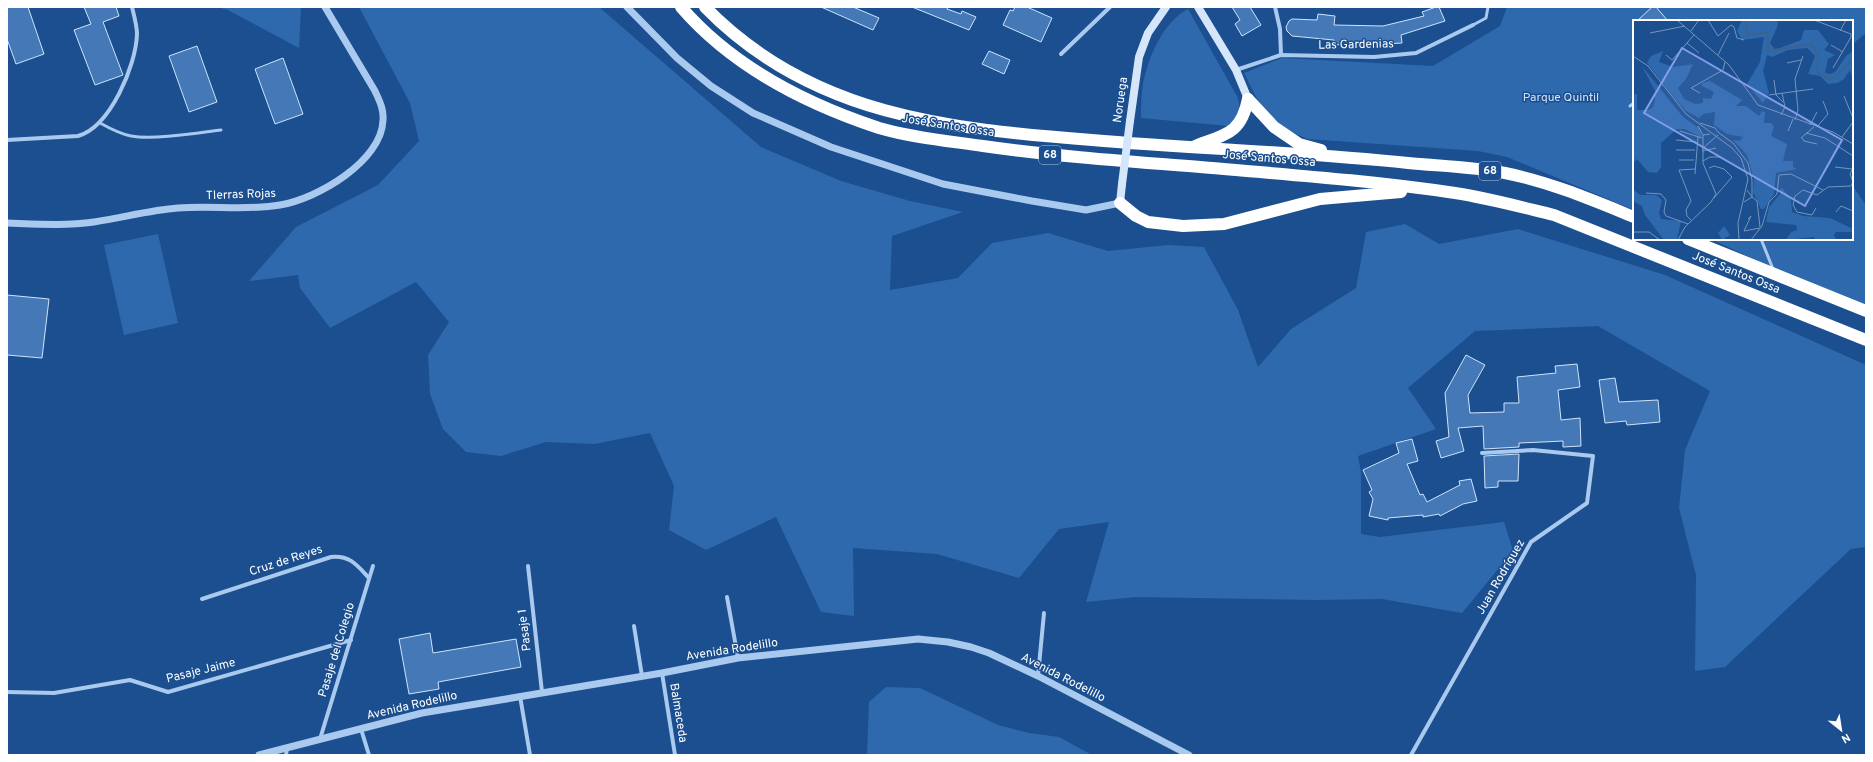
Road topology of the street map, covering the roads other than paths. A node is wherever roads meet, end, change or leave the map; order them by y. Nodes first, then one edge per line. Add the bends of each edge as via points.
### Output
1 (132, 7) edge
2 (325, 7) edge
3 (627, 7) edge
4 (681, 7) edge
5 (706, 7) edge
6 (1110, 7) edge
7 (1166, 7) edge
8 (1198, 7) edge
9 (1275, 7) edge
10 (1488, 7) edge
11 (1473, 25) joint
12 (1062, 54) dead end
13 (1281, 55) junction
14 (1236, 70) junction
15 (1248, 99) junction
16 (1633, 104) edge
17 (1630, 106) dead end
18 (100, 123) junction
19 (221, 130) dead end
20 (7, 140) edge
21 (1191, 148) junction
22 (1340, 156) junction
23 (1457, 194) junction
24 (1120, 203) junction
25 (1633, 217) edge
26 (7, 223) edge
27 (1690, 240) edge
28 (1760, 240) edge
29 (1776, 275) junction
30 (1866, 312) edge
31 (1866, 340) edge
32 (1482, 453) dead end
33 (373, 566) dead end
34 (528, 566) dead end
35 (369, 578) junction
36 (727, 597) dead end
37 (202, 599) dead end
38 (1044, 613) dead end
39 (634, 626) dead end
40 (351, 640) junction
41 (738, 658) junction
42 (662, 673) junction
43 (642, 676) junction
44 (1038, 676) junction
45 (7, 692) edge
46 (542, 692) junction
47 (520, 696) junction
48 (361, 729) junction
49 (320, 740) junction
50 (287, 751) edge
51 (259, 755) edge
52 (369, 755) edge
53 (530, 755) edge
54 (675, 755) edge
55 (1190, 755) edge
56 (1411, 755) edge

1 - 18 street via 137,34 133,61 124,83
2 - 26 street, TIerras Rojas via 375,91 384,119 377,142 368,157 342,178 311,195 282,205 258,208 178,208 65,225
3 - 24 street via 677,58 711,86 753,113 831,147 943,184 1024,200 1086,210
4 - 23 highway, José Santos Ossa / 68 via 748,66 798,95 881,128 925,138 1037,154 1354,180
5 - 21 highway, José Santos Ossa / 68 via 730,29 777,64 828,91 883,111 940,124 1055,138
6 - 12 street
7 - 24 main road, Noruega, bridge via 1148,33 1139,57
8 - 14 main road
9 - 13 street via 1280,29
10 - 11 lane via 1486,18
11 - 13 street, Las Gardenias via 1416,53 1374,57
13 - 14 street, Las Gardenias
14 - 15 main road
15 - 21 highway via 1237,128
15 - 22 highway via 1274,127 1299,144
16 - 17 lane
18 - 19 lane via 131,136
18 - 20 street via 87,134 78,136
21 - 22 highway, José Santos Ossa / 68
22 - 25 highway, José Santos Ossa / 68 via 1504,172 1556,185
23 - 24 highway via 1408,192 1320,198 1224,224 1183,226 1148,222
23 - 31 highway, José Santos Ossa / 68 via 1554,215
27 - 29 highway, José Santos Ossa
28 - 29 lane
29 - 30 highway, José Santos Ossa
32 - 56 street, Juan Rodríguez via 1533,450 1593,456 1587,503 1531,542
33 - 35 street, Pasaje del Colegio
34 - 46 street, Pasaje 1
35 - 37 street, Cruz de Reyes via 354,563 341,556 331,557
35 - 40 street, Pasaje del Colegio
36 - 41 street
38 - 44 street
39 - 43 street
40 - 45 street, Pasaje Jaime via 168,692 130,680 54,693
40 - 49 street, Pasaje del Colegio
41 - 42 street, Avenida Rodelillo
41 - 44 street, Avenida Rodelillo via 918,639 972,647
42 - 43 street, Avenida Rodelillo
42 - 54 street, Balmaceda
43 - 46 street, Avenida Rodelillo
44 - 55 street, Avenida Rodelillo
46 - 47 street, Avenida Rodelillo
47 - 48 street, Avenida Rodelillo via 422,713
47 - 53 street
48 - 49 street, Avenida Rodelillo
48 - 52 street
49 - 50 street, Avenida Rodelillo
50 - 51 street, Avenida Rodelillo

